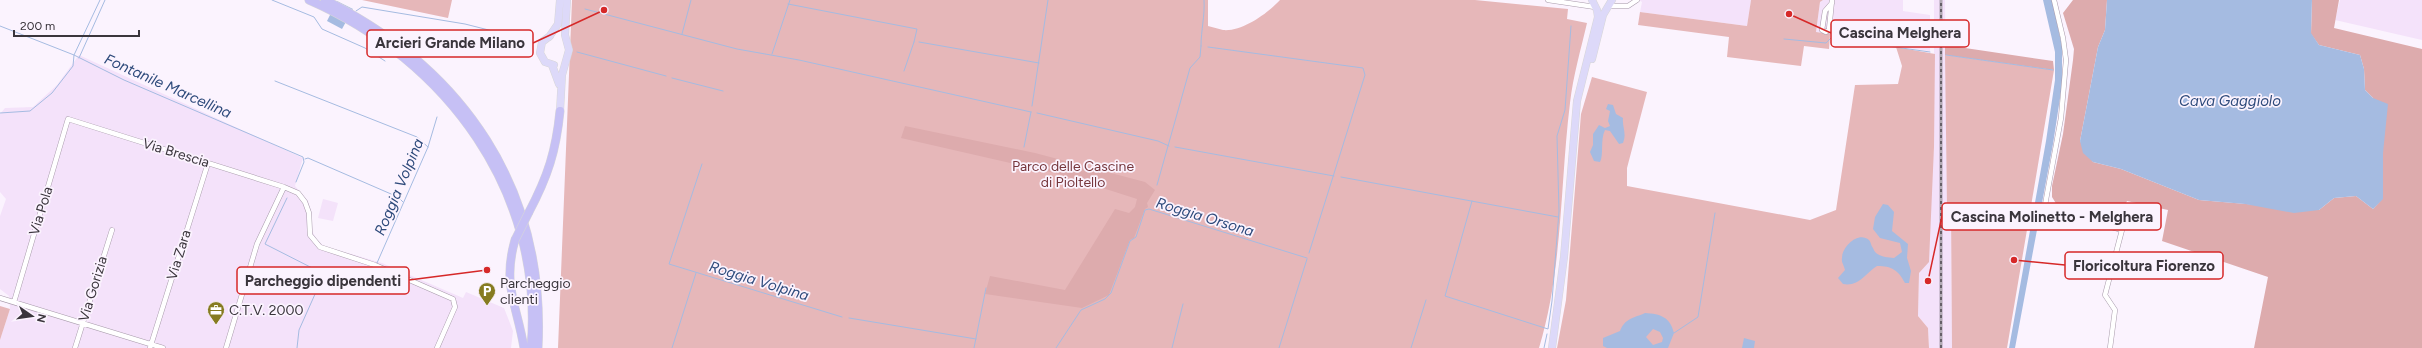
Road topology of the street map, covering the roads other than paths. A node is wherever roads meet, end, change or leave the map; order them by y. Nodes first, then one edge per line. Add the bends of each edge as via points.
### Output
1 (309, 0) edge
2 (325, 0) edge
3 (560, 0) edge
4 (567, 0) edge
5 (1548, 0) edge
6 (1556, 0) edge
7 (1588, 0) edge
8 (1592, 0) edge
9 (1637, 0) edge
10 (2054, 0) edge
11 (1832, 1) edge
12 (1611, 3) edge
13 (1563, 4) junction
14 (1578, 4) junction
15 (1622, 6) junction
16 (1596, 7) junction
17 (561, 90) junction
18 (560, 111) joint
19 (1576, 113) junction
20 (68, 119) joint
21 (208, 163) junction
22 (284, 186) junction
23 (112, 230) dead end
24 (0, 298) edge
25 (14, 302) junction
26 (82, 323) junction
27 (151, 346) edge
28 (75, 348) edge
29 (163, 348) edge
30 (226, 348) edge
31 (437, 348) edge
32 (524, 348) edge
33 (531, 348) edge
34 (538, 348) edge
35 (1551, 348) edge
36 (2110, 348) edge

1 - 33 highway via 364,28 400,54 451,101 482,143 502,183 522,244 531,298
2 - 34 highway via 375,28 405,49 456,97 487,139 508,181 528,242 537,298
3 - 17 main road via 558,23 541,44 540,53 544,61 553,65
4 - 17 main road via 569,50
5 - 13 street
6 - 13 street
7 - 14 street
8 - 16 main road
9 - 15 street via 1631,6
10 - 36 street via 2065,48 2063,90 2045,205 2050,209 2122,230 2105,295 2115,310
11 - 11 street via 1824,14 1822,30 1826,32 1829,30
12 - 15 street
12 - 15 street
12 - 16 main road via 1602,9
12 - 19 main road via 1603,15
13 - 14 street
14 - 16 street
16 - 19 main road via 1597,20 1581,80
17 - 18 main road
18 - 32 highway, bridge via 557,140 550,168 516,240 510,264 509,288
19 - 35 main road via 1564,257
20 - 21 street, Via Brescia
20 - 25 street, Via Pola
21 - 22 street, Via Brescia
21 - 27 street, Via Zara
22 - 30 street via 257,244
22 - 31 street, Via Brescia via 298,193 305,202 309,213 310,234 321,248 375,265 453,299 455,307
23 - 26 street, Via Gorizia
24 - 25 street
25 - 26 street
26 - 27 street
26 - 28 street, Via Gorizia
27 - 29 street

